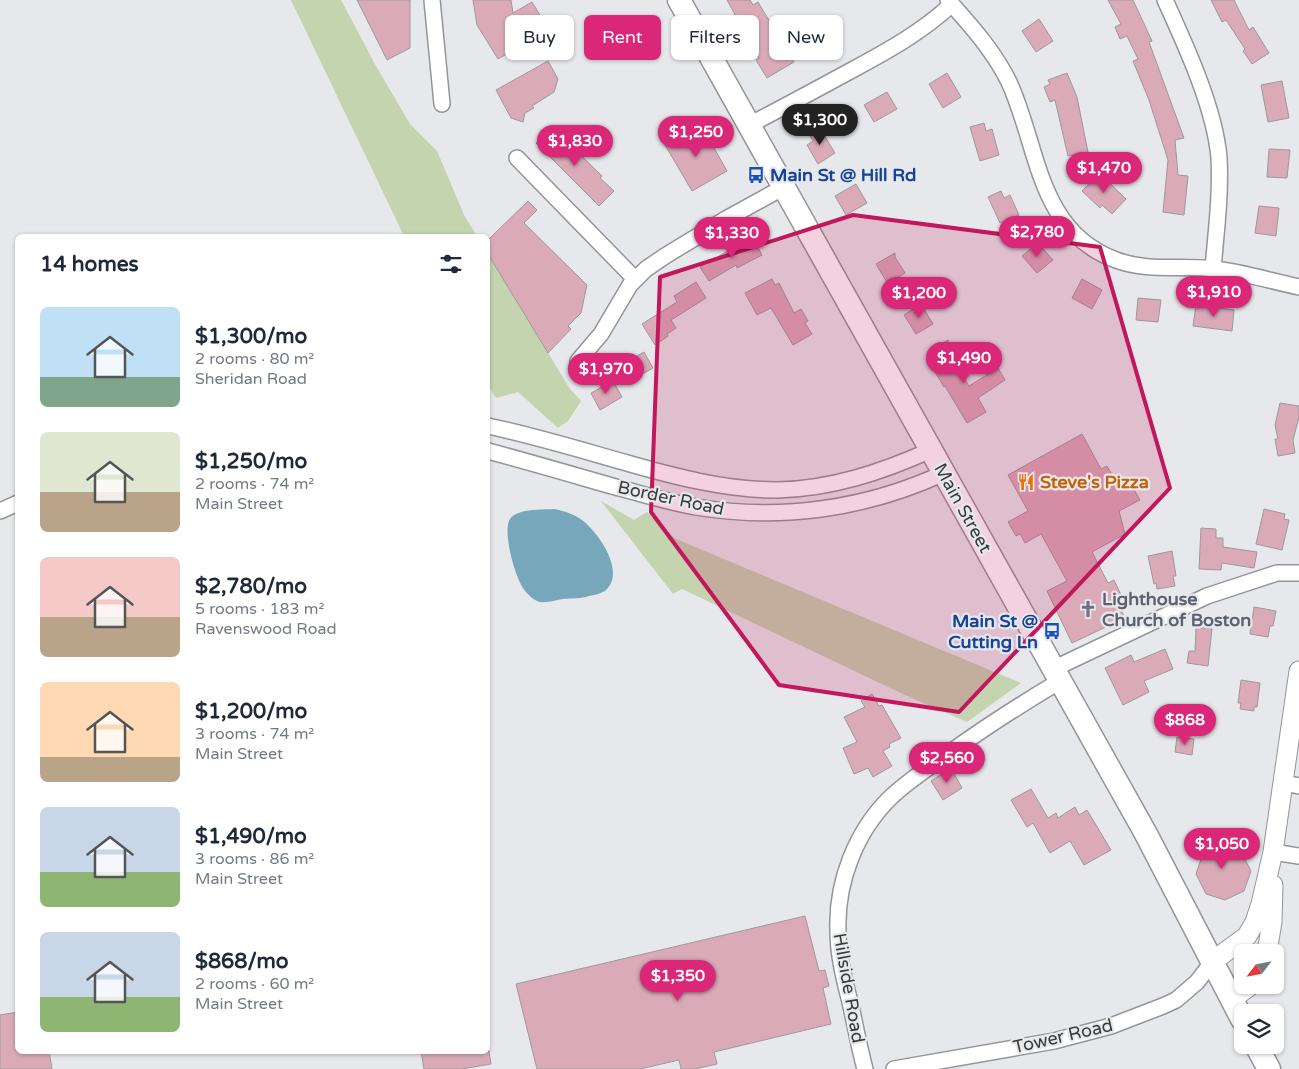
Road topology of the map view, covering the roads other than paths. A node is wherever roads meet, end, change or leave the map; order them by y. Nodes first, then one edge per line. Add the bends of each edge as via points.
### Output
1 (432, 0) edge
2 (679, 0) edge
3 (1166, 0) edge
4 (950, 2) edge
5 (442, 104) dead end
6 (749, 125) junction
7 (517, 158) dead end
8 (784, 187) junction
9 (1213, 269) junction
10 (635, 279) junction
11 (1299, 287) edge
12 (578, 361) dead end
13 (490, 427) edge
14 (931, 450) junction
15 (490, 452) edge
16 (944, 473) junction
17 (15, 504) edge
18 (0, 512) edge
19 (1299, 574) edge
20 (1299, 671) edge
21 (1057, 675) junction
22 (1291, 784) edge
23 (1274, 852) junction
24 (1299, 856) edge
25 (1268, 944) edge
26 (1213, 961) junction
27 (1235, 1004) edge
28 (865, 1069) edge
29 (894, 1069) edge

1 - 5 street
2 - 6 main road, Main Street
3 - 9 street via 1206,100 1216,140 1220,181
4 - 6 street via 930,24 907,40
4 - 9 street via 989,49 1008,80 1042,181 1055,209 1070,230 1090,247 1124,263 1158,268
6 - 8 main road, Main Street
7 - 10 street
8 - 10 street via 665,256
8 - 14 main road, Main Street
9 - 11 street
10 - 12 street via 601,334
13 - 14 street, Border Road via 682,478 777,490 832,483 890,467
14 - 16 main road, Main Street
15 - 16 street, Border Road via 654,498 695,507 755,513 850,504 908,488
16 - 21 main road, Main Street
17 - 18 street
19 - 21 street, Hillside Road via 1273,574 1207,596
20 - 22 street
21 - 26 main road, Main Street
21 - 28 street, Hillside Road via 901,788 876,814 859,842 842,886 838,931 841,963
22 - 23 street
23 - 24 street
23 - 25 street
23 - 26 street via 1251,930 1243,940
26 - 27 main road, Main Street
26 - 29 street, Tower Road via 1197,982 1176,1000 1111,1026 1054,1041

